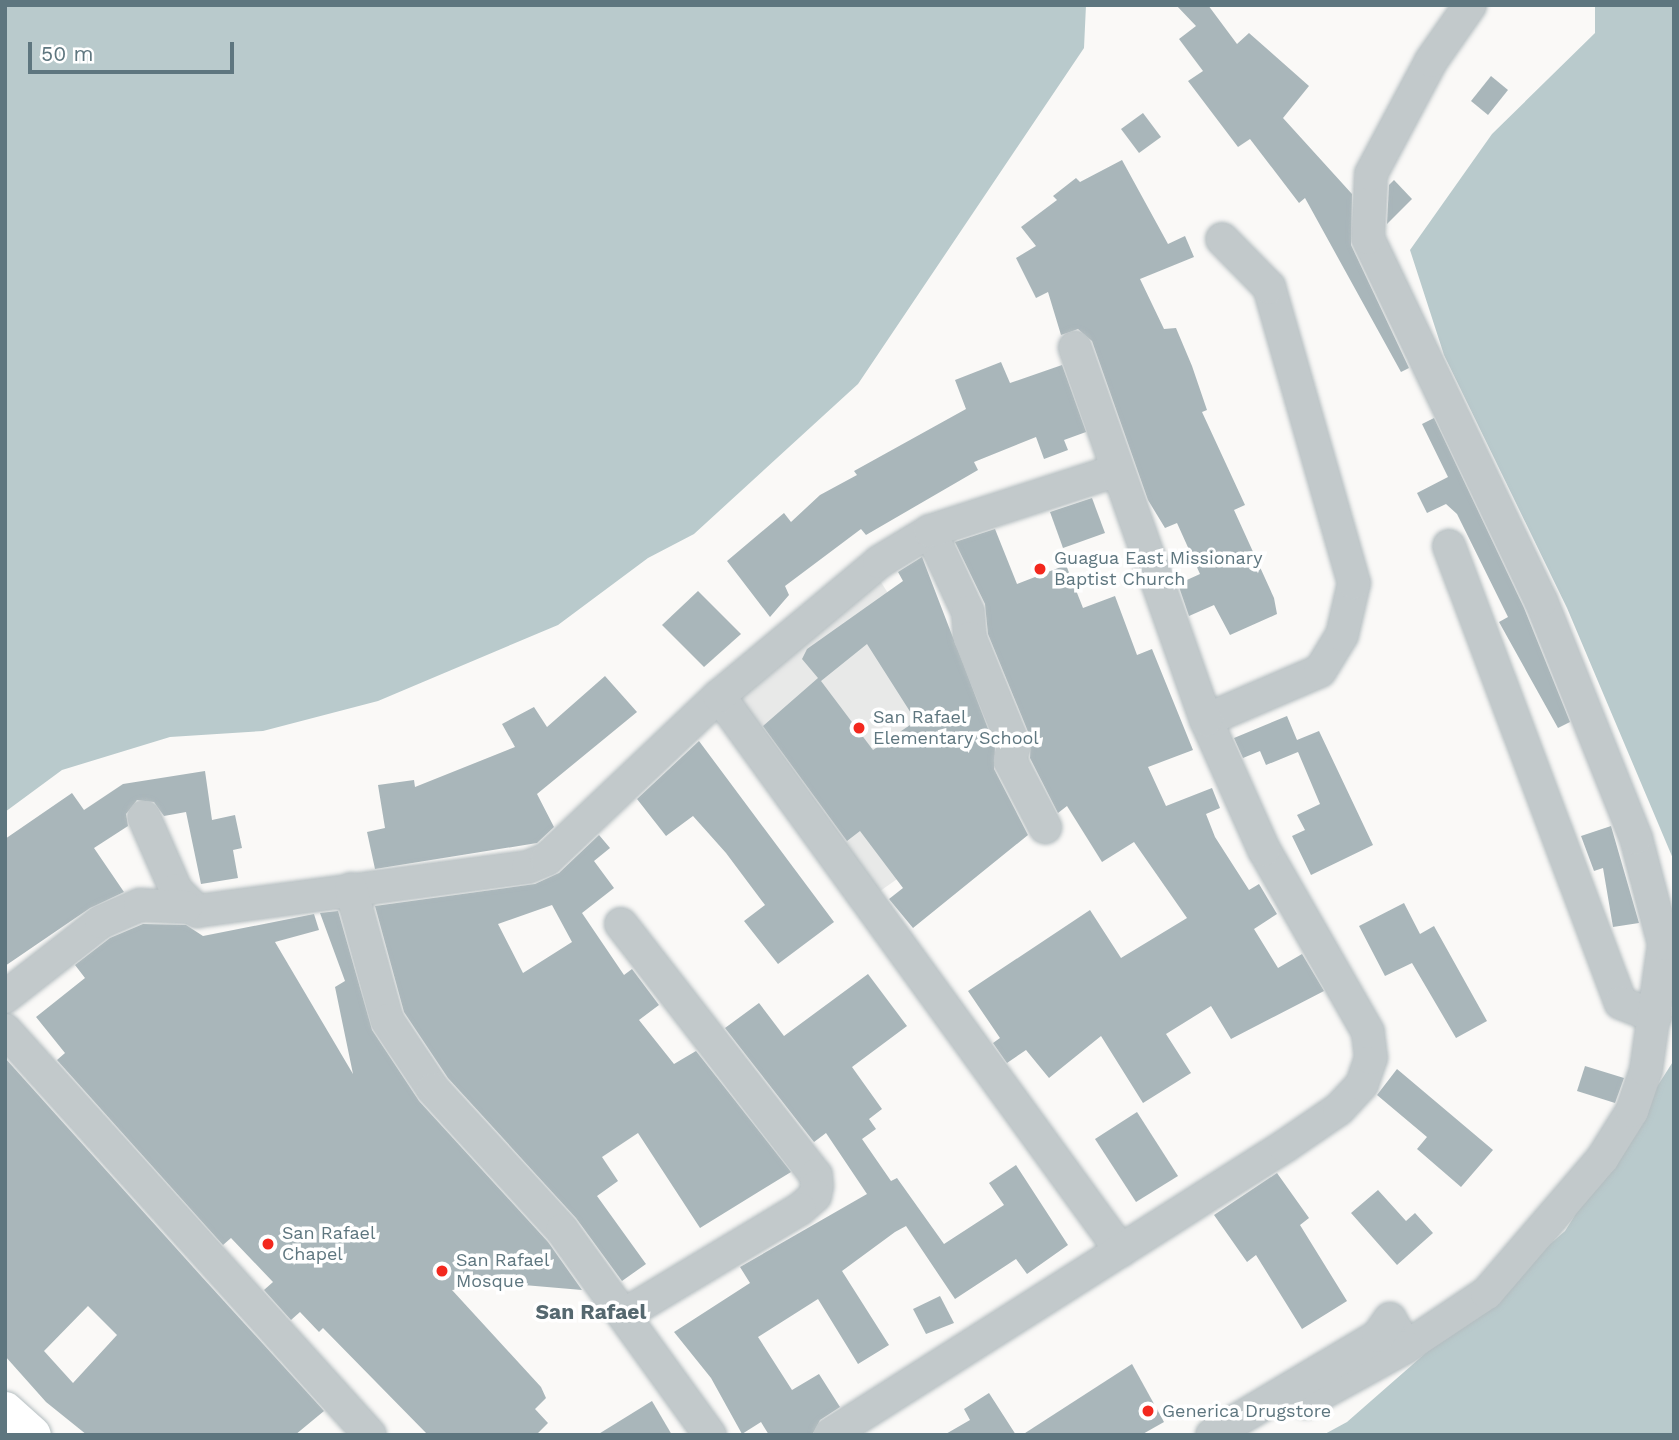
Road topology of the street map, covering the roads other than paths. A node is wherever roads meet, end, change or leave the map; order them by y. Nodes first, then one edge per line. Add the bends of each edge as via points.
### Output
1 (1470, 5) edge
2 (1222, 239) dead end
3 (1075, 347) dead end
4 (1115, 471) junction
5 (930, 531) junction
6 (1449, 546) dead end
7 (719, 696) junction
8 (1206, 720) junction
9 (144, 817) dead end
10 (1045, 827) dead end
11 (351, 889) junction
12 (186, 907) junction
13 (621, 924) dead end
14 (5, 997) edge
15 (1655, 1017) junction
16 (5, 1030) edge
17 (1121, 1251) junction
18 (625, 1314) junction
19 (1406, 1347) junction
20 (5, 1411) edge
21 (32, 1435) edge
22 (370, 1435) edge
23 (710, 1435) edge
24 (830, 1435) edge
25 (1212, 1435) edge
26 (1246, 1435) edge

1 - 15 street via 1431,61 1371,174 1368,238 1541,601 1636,838 1664,944
2 - 8 street via 1269,287 1354,583 1342,635 1320,671
3 - 4 street
4 - 5 street
4 - 8 street
5 - 7 street via 850,586
5 - 10 street via 968,612 971,638 1014,746 1010,761
6 - 15 street via 1621,1003
7 - 11 street via 547,859
7 - 17 street
8 - 17 street via 1264,850 1368,1032 1371,1058 1362,1084 1339,1108
9 - 12 street
11 - 12 street via 237,907
11 - 18 street via 387,1020 433,1089 562,1230
12 - 14 street via 140,905 101,922
13 - 18 street via 816,1175 817,1186 815,1196 800,1209
15 - 19 street via 1632,1111 1602,1159 1487,1293
16 - 22 street
17 - 24 street
18 - 23 street
19 - 25 street via 1390,1319 1378,1336
19 - 26 street
20 - 21 main road

